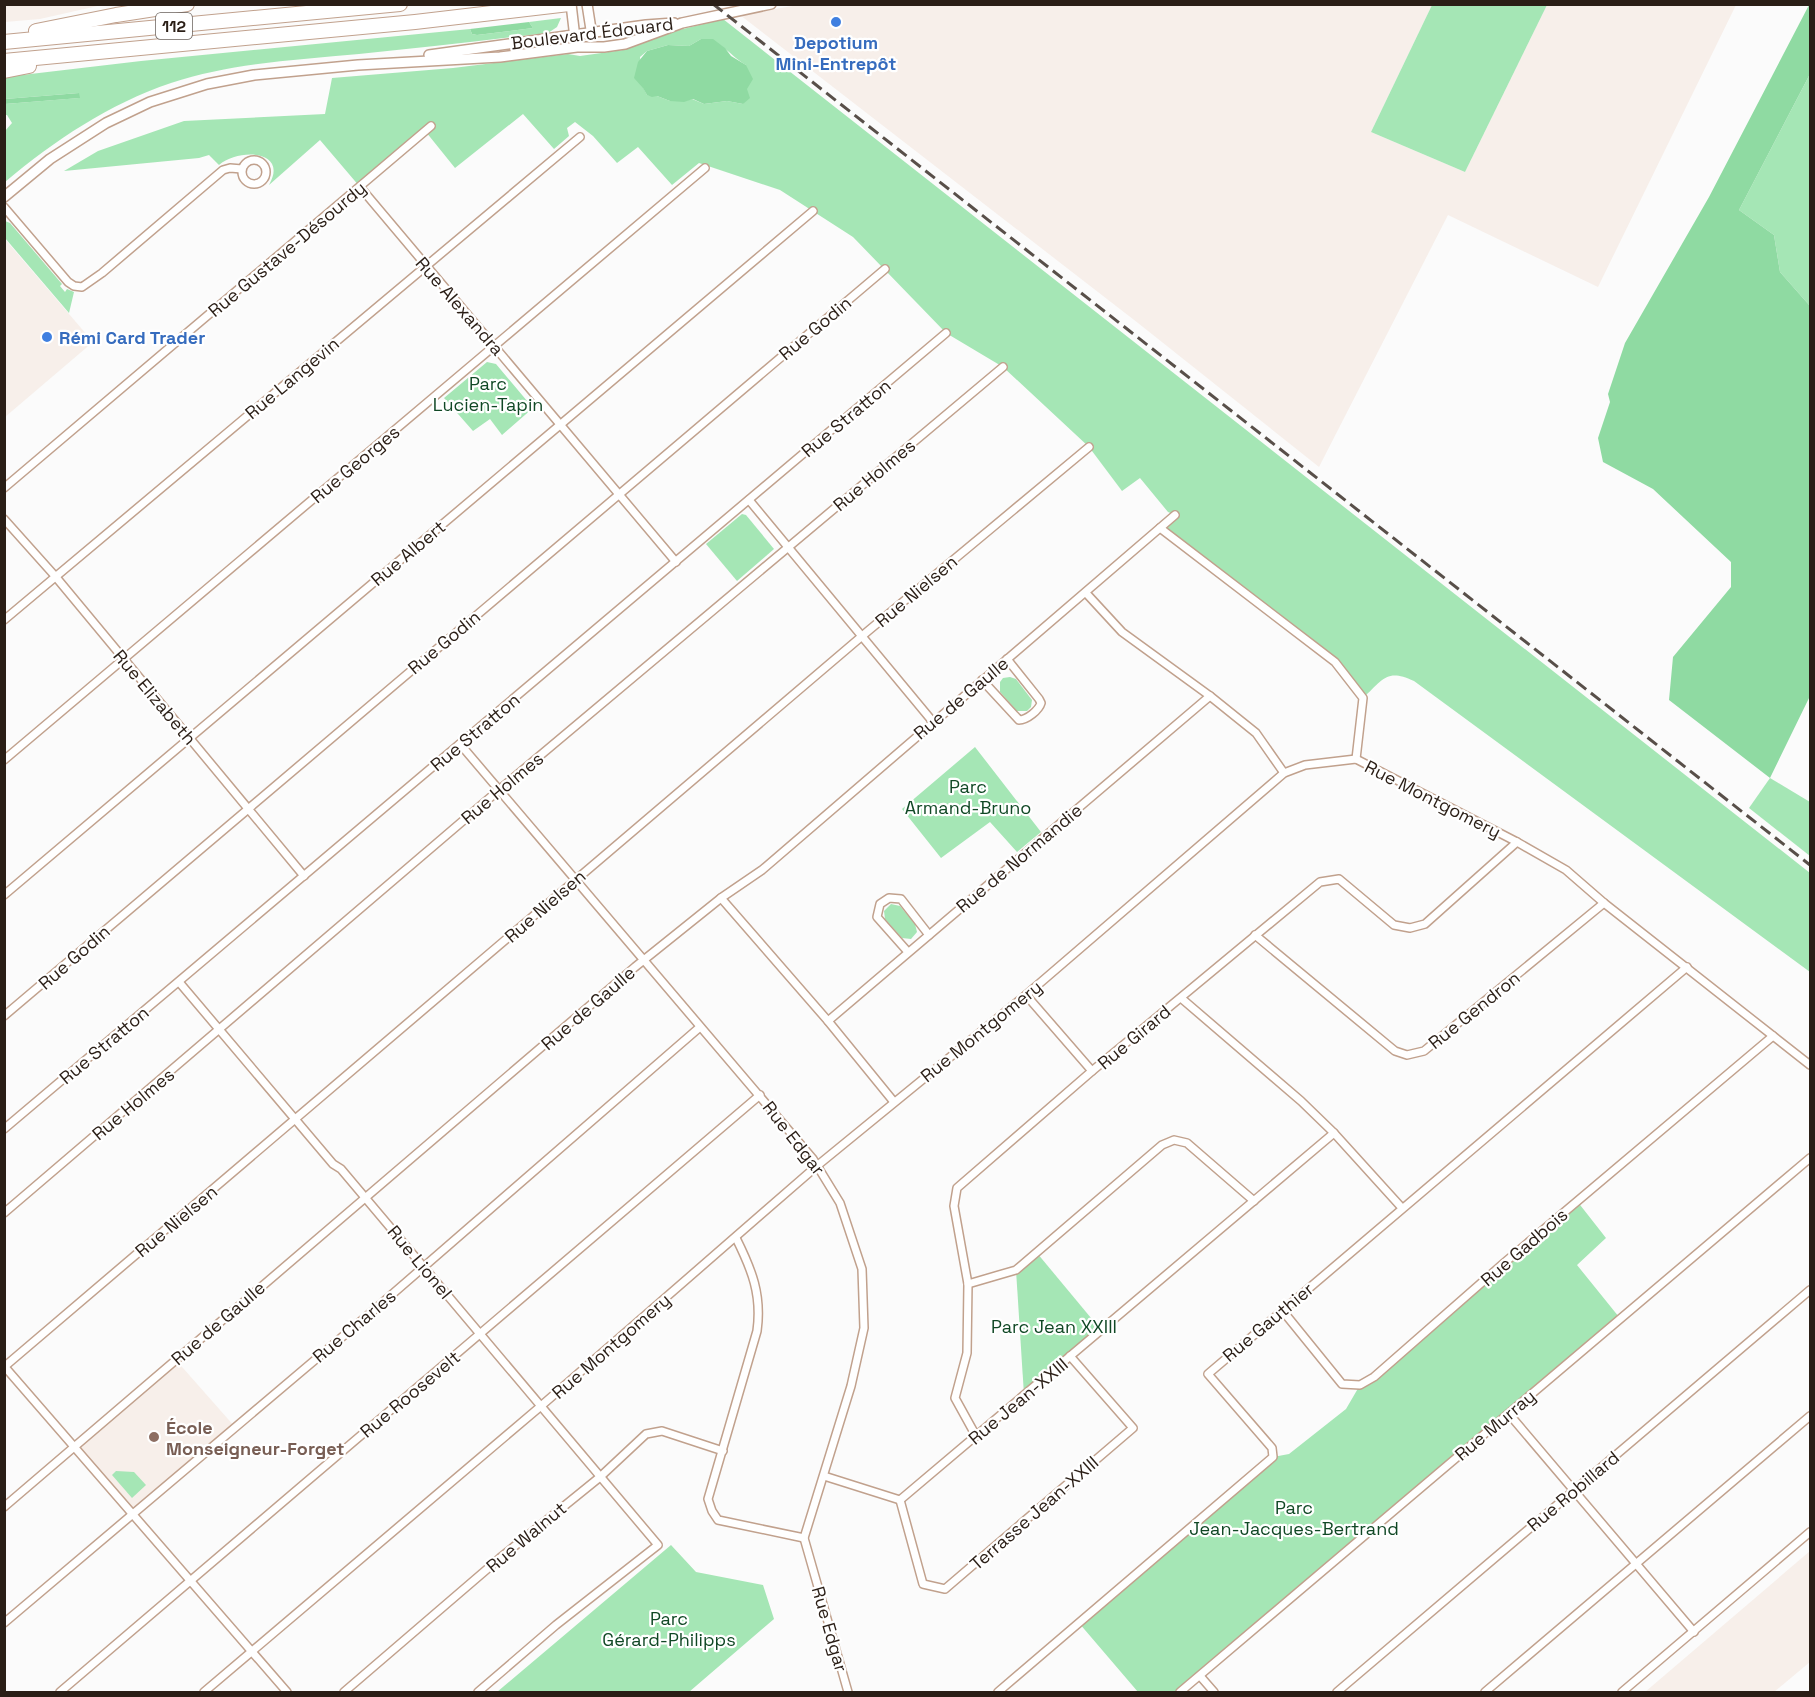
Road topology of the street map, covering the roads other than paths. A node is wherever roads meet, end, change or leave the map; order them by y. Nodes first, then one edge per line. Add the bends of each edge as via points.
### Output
1 (187, 4) edge
2 (400, 4) edge
3 (587, 4) edge
4 (771, 4) edge
5 (571, 9) edge
6 (682, 22) junction
7 (591, 32) junction
8 (575, 34) junction
9 (4, 37) edge
10 (4, 42) edge
11 (577, 47) junction
12 (594, 47) junction
13 (104, 51) junction
14 (4, 61) edge
15 (377, 63) junction
16 (4, 71) edge
17 (431, 126) dead end
18 (580, 137) dead end
19 (705, 168) dead end
20 (242, 170) dead end
21 (360, 187) junction
22 (4, 197) edge
23 (4, 207) edge
24 (813, 211) dead end
25 (426, 266) junction
26 (885, 269) dead end
27 (946, 333) dead end
28 (494, 345) junction
29 (1003, 367) dead end
30 (560, 425) junction
31 (1089, 447) dead end
32 (4, 488) edge
33 (619, 495) junction
34 (749, 500) junction
35 (1175, 515) dead end
36 (4, 519) edge
37 (1160, 528) junction
38 (788, 548) junction
39 (676, 562) junction
40 (55, 576) junction
41 (1086, 593) junction
42 (4, 620) edge
43 (862, 636) junction
44 (125, 659) junction
45 (1007, 659) junction
46 (982, 680) junction
47 (1210, 696) junction
48 (933, 722) junction
49 (189, 738) junction
50 (460, 744) junction
51 (1356, 759) junction
52 (4, 760) edge
53 (1284, 773) junction
54 (499, 790) junction
55 (248, 808) junction
56 (1517, 842) junction
57 (304, 876) junction
58 (575, 880) junction
59 (4, 895) edge
60 (721, 898) junction
61 (1604, 903) junction
62 (929, 935) junction
63 (1255, 935) junction
64 (908, 952) junction
65 (643, 961) junction
66 (1687, 967) junction
67 (179, 982) junction
68 (1026, 995) junction
69 (1181, 998) junction
70 (4, 1016) edge
71 (828, 1021) junction
72 (700, 1027) junction
73 (220, 1031) junction
74 (1773, 1036) junction
75 (1810, 1065) edge
76 (1092, 1071) junction
77 (760, 1095) junction
78 (894, 1102) junction
79 (296, 1119) junction
80 (4, 1130) edge
81 (1334, 1133) junction
82 (1810, 1158) edge
83 (818, 1165) junction
84 (366, 1199) junction
85 (1254, 1201) junction
86 (1402, 1208) junction
87 (4, 1213) edge
88 (736, 1238) junction
89 (423, 1267) junction
90 (968, 1284) junction
91 (1810, 1290) edge
92 (1282, 1310) junction
93 (480, 1335) junction
94 (1070, 1356) junction
95 (5, 1366) edge
96 (541, 1406) junction
97 (1509, 1414) junction
98 (1810, 1416) edge
99 (976, 1436) junction
100 (74, 1446) junction
101 (723, 1451) junction
102 (824, 1476) junction
103 (600, 1477) junction
104 (1574, 1490) junction
105 (900, 1500) junction
106 (4, 1507) edge
107 (132, 1514) junction
108 (1810, 1532) edge
109 (804, 1538) junction
110 (1636, 1564) junction
111 (191, 1581) junction
112 (4, 1623) edge
113 (1694, 1632) junction
114 (252, 1652) junction
115 (1200, 1676) junction
116 (60, 1692) edge
117 (204, 1692) edge
118 (287, 1692) edge
119 (344, 1692) edge
120 (478, 1692) edge
121 (848, 1692) edge
122 (998, 1692) edge
123 (1180, 1692) edge
124 (1214, 1692) edge
125 (1337, 1692) edge
126 (1485, 1692) edge
127 (1622, 1692) edge

1 - 9 highway
2 - 10 highway, 112
3 - 7 street
4 - 6 street
5 - 8 street
5 - 13 highway, 112
6 - 7 street, Boulevard Édouard
6 - 12 street, Boulevard Édouard via 625,44
7 - 8 street, Boulevard Édouard
7 - 12 street
8 - 11 street
8 - 15 street, Boulevard Édouard
11 - 12 street, Boulevard Édouard
11 - 15 street, Boulevard Édouard via 500,57
13 - 14 highway, 112
13 - 16 highway
15 - 22 street, Boulevard Édouard via 248,76 172,94 96,129 50,159
17 - 21 street, Rue Gustave-Désourdy
18 - 25 street, Rue Langevin
19 - 28 street, Rue Georges
20 - 23 street via 221,171 82,287 68,282
21 - 25 street, Rue Alexandra
21 - 32 street, Rue Gustave-Désourdy
24 - 30 street, Rue Albert
25 - 28 street, Rue Alexandra
25 - 40 street, Rue Langevin
26 - 33 street, Rue Godin
27 - 34 street, Rue Stratton
28 - 30 street, Rue Alexandra
28 - 44 street, Rue Georges
29 - 38 street, Rue Holmes
30 - 33 street, Rue Alexandra
30 - 49 street, Rue Albert
31 - 43 street, Rue Nielsen
33 - 39 street, Rue Alexandra
33 - 55 street, Rue Godin
34 - 38 street
34 - 39 street, Rue Stratton
35 - 37 street, Rue de Gaulle
36 - 40 street, Rue Elizabeth
37 - 41 street, Rue de Gaulle
37 - 51 street via 1335,662 1363,699
38 - 43 street
38 - 54 street, Rue Holmes
39 - 50 street, Rue Stratton
40 - 42 street, Rue Langevin
40 - 44 street, Rue Elizabeth
41 - 45 street, Rue de Gaulle
41 - 47 street via 1122,632
43 - 48 street
43 - 58 street, Rue Nielsen
44 - 49 street, Rue Elizabeth
44 - 52 street, Rue Georges
45 - 46 street, Rue de Gaulle
45 - 46 street via 1039,699 1040,707 1019,720
46 - 48 street, Rue de Gaulle
47 - 53 street via 1256,733
47 - 62 street, Rue de Normandie
48 - 60 street, Rue de Gaulle via 762,870
49 - 55 street, Rue Elizabeth
49 - 59 street, Rue Albert
50 - 54 street, Rue Edgar
50 - 57 street, Rue Stratton
51 - 53 street, Rue Montgomery via 1305,765
51 - 56 street, Rue Montgomery
53 - 68 street, Rue Montgomery
54 - 58 street, Rue Edgar
54 - 73 street, Rue Holmes
55 - 57 street, Rue Elizabeth
55 - 70 street, Rue Godin
56 - 61 street, Rue Montgomery via 1566,870
56 - 63 street, Rue Girard via 1425,924 1410,928 1394,925 1338,879 1320,882
57 - 67 street, Rue Stratton
58 - 65 street, Rue Edgar
58 - 79 street, Rue Nielsen
60 - 65 street, Rue de Gaulle
60 - 71 street
61 - 63 street, Rue Gendron via 1424,1052 1407,1055 1395,1051
61 - 66 street, Rue Montgomery
62 - 64 street, Rue de Normandie
62 - 64 street via 901,899 889,898 880,904 877,917
63 - 69 street, Rue Girard
64 - 71 street, Rue de Normandie
65 - 72 street, Rue Edgar
65 - 84 street, Rue de Gaulle
66 - 74 street, Rue Montgomery
66 - 86 street, Rue Gauthier
67 - 73 street, Rue Lionel
67 - 80 street, Rue Stratton
68 - 76 street
68 - 78 street, Rue Montgomery
69 - 76 street, Rue Girard
69 - 81 street
71 - 78 street
72 - 77 street, Rue Edgar
72 - 89 street, Rue Charles
73 - 79 street, Rue Lionel
73 - 87 street, Rue Holmes
74 - 75 street, Rue Montgomery
74 - 92 street, Rue Gadbois via 1360,1385 1342,1384
76 - 90 street, Rue Girard via 957,1188 954,1206
77 - 83 street, Rue Edgar
77 - 93 street, Rue Roosevelt
78 - 83 street, Rue Montgomery
79 - 84 street, Rue Lionel
79 - 95 street, Rue Nielsen
81 - 85 street, Rue Jean-XXIII
81 - 86 street
82 - 97 street, Rue Murray
83 - 88 street, Rue Montgomery
83 - 102 street, Rue Edgar via 840,1203 862,1269 864,1328
84 - 89 street, Rue Lionel
84 - 100 street, Rue de Gaulle
85 - 90 street via 1187,1143 1174,1140 1162,1145 1016,1270
85 - 94 street, Rue Jean-XXIII
86 - 92 street, Rue Gauthier
88 - 96 street, Rue Montgomery
88 - 101 street via 752,1269 759,1316
89 - 93 street, Rue Lionel
89 - 107 street, Rue Charles
90 - 99 street, Rue Girard via 967,1353 955,1398
91 - 104 street, Rue Robillard
92 - 122 street, Rue Gauthier via 1208,1374 1272,1448 1273,1456
93 - 96 street, Rue Lionel
93 - 111 street, Rue Roosevelt
94 - 99 street, Rue Jean-XXIII
94 - 105 street, Terrasse Jean-XXIII via 1133,1428 945,1589 923,1584
95 - 100 street
96 - 103 street, Rue Lionel
96 - 114 street, Rue Montgomery
97 - 104 street
97 - 115 street, Rue Murray
98 - 110 street
99 - 105 street, Rue Jean-XXIII
100 - 106 street, Rue de Gaulle
100 - 107 street
101 - 103 street, Rue Walnut via 662,1431 646,1434
101 - 109 street via 708,1499 718,1520
102 - 105 street
102 - 109 street, Rue Edgar
103 - 119 street, Rue Walnut
103 - 120 street, Rue Lionel via 658,1545
104 - 110 street
104 - 125 street, Rue Robillard
107 - 111 street
107 - 112 street, Rue Charles
108 - 113 street
109 - 121 street, Rue Edgar
110 - 113 street
110 - 126 street
111 - 114 street
111 - 116 street, Rue Roosevelt
113 - 127 street
114 - 117 street, Rue Montgomery
114 - 118 street
115 - 123 street, Rue Murray
115 - 124 street

